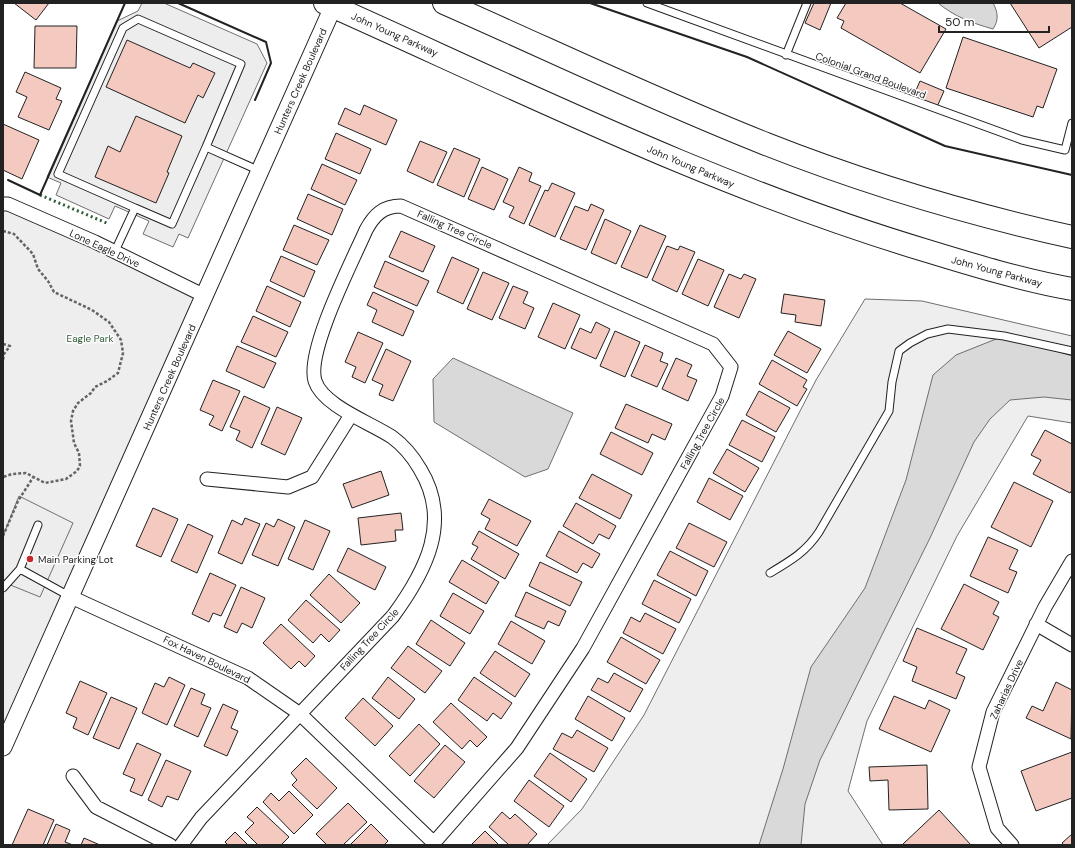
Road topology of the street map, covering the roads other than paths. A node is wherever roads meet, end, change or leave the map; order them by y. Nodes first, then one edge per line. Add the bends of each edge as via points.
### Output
1 (444, 3) edge
2 (647, 3) edge
3 (806, 3) edge
4 (332, 4) edge
5 (786, 55) junction
6 (1072, 123) edge
7 (206, 147) junction
8 (260, 171) junction
9 (3, 204) edge
10 (135, 208) junction
11 (1072, 237) edge
12 (115, 251) junction
13 (1072, 289) edge
14 (204, 296) junction
15 (1072, 351) edge
16 (351, 415) junction
17 (207, 479) dead end
18 (38, 525) dead end
19 (1072, 561) edge
20 (20, 569) junction
21 (770, 573) dead end
22 (3, 588) edge
23 (71, 597) junction
24 (1036, 624) junction
25 (1072, 645) edge
26 (300, 714) junction
27 (3, 746) edge
28 (73, 776) dead end
29 (433, 844) edge
30 (170, 845) edge
31 (182, 845) edge
32 (1012, 845) edge

1 - 11 highway via 772,147 891,189 1004,222
2 - 5 lane, Colonial Grand Boulevard
3 - 5 lane
4 - 8 street, Hunters Creek Boulevard
4 - 13 highway, John Young Parkway via 679,162 763,196 854,229 990,270
5 - 6 lane, Colonial Grand Boulevard via 1022,140 1065,150
7 - 8 lane
7 - 10 lane via 172,224
7 - 10 lane via 241,64 138,19 123,28 58,174
8 - 14 street, Hunters Creek Boulevard
9 - 12 street, Lone Eagle Drive
10 - 12 lane
12 - 14 street, Lone Eagle Drive
14 - 23 street, Hunters Creek Boulevard
15 - 21 lane via 1004,336 948,329 927,334 899,351 889,411 819,532 811,545 798,557
16 - 17 street via 312,477 288,487
16 - 26 street, Falling Tree Circle via 392,438 415,460 433,496 434,537 416,582 393,616
16 - 29 street, Falling Tree Circle via 325,396 315,382 313,363 316,350 366,230 375,215 394,206 412,209 713,344 731,367 722,396 583,648 517,748
18 - 20 lane
19 - 24 street, Zaharias Drive
20 - 22 lane
20 - 23 lane
23 - 26 street, Fox Haven Boulevard via 248,678
23 - 27 street, Hunters Creek Boulevard
24 - 25 street
24 - 32 street, Zaharias Drive via 993,712 979,768 997,828
26 - 29 street, Fox Haven Boulevard
26 - 31 street, Falling Tree Circle via 200,818
28 - 30 street via 96,807

